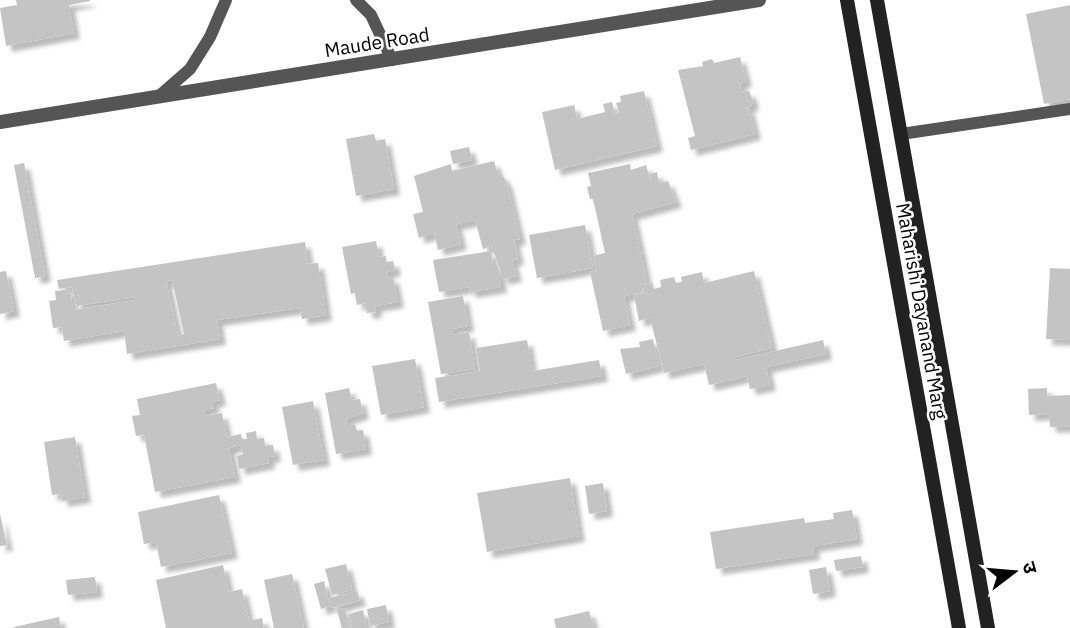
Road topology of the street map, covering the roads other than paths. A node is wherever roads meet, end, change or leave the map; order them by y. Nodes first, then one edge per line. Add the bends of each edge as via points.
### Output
1 (226, 0) edge
2 (356, 0) edge
3 (759, 0) edge
4 (847, 0) edge
5 (877, 0) edge
6 (391, 60) junction
7 (158, 96) junction
8 (1070, 109) edge
9 (0, 122) edge
10 (901, 134) junction
11 (959, 628) edge
12 (988, 628) edge

1 - 7 lane via 190,69
2 - 6 lane via 371,15
3 - 6 street, Maude Road
4 - 11 street, Maharishi Dayanand Marg
5 - 10 street, Maharishi Dayanand Marg
6 - 7 street, Maude Road
7 - 9 street, Maude Road
8 - 10 lane
10 - 12 street, Maharishi Dayanand Marg

